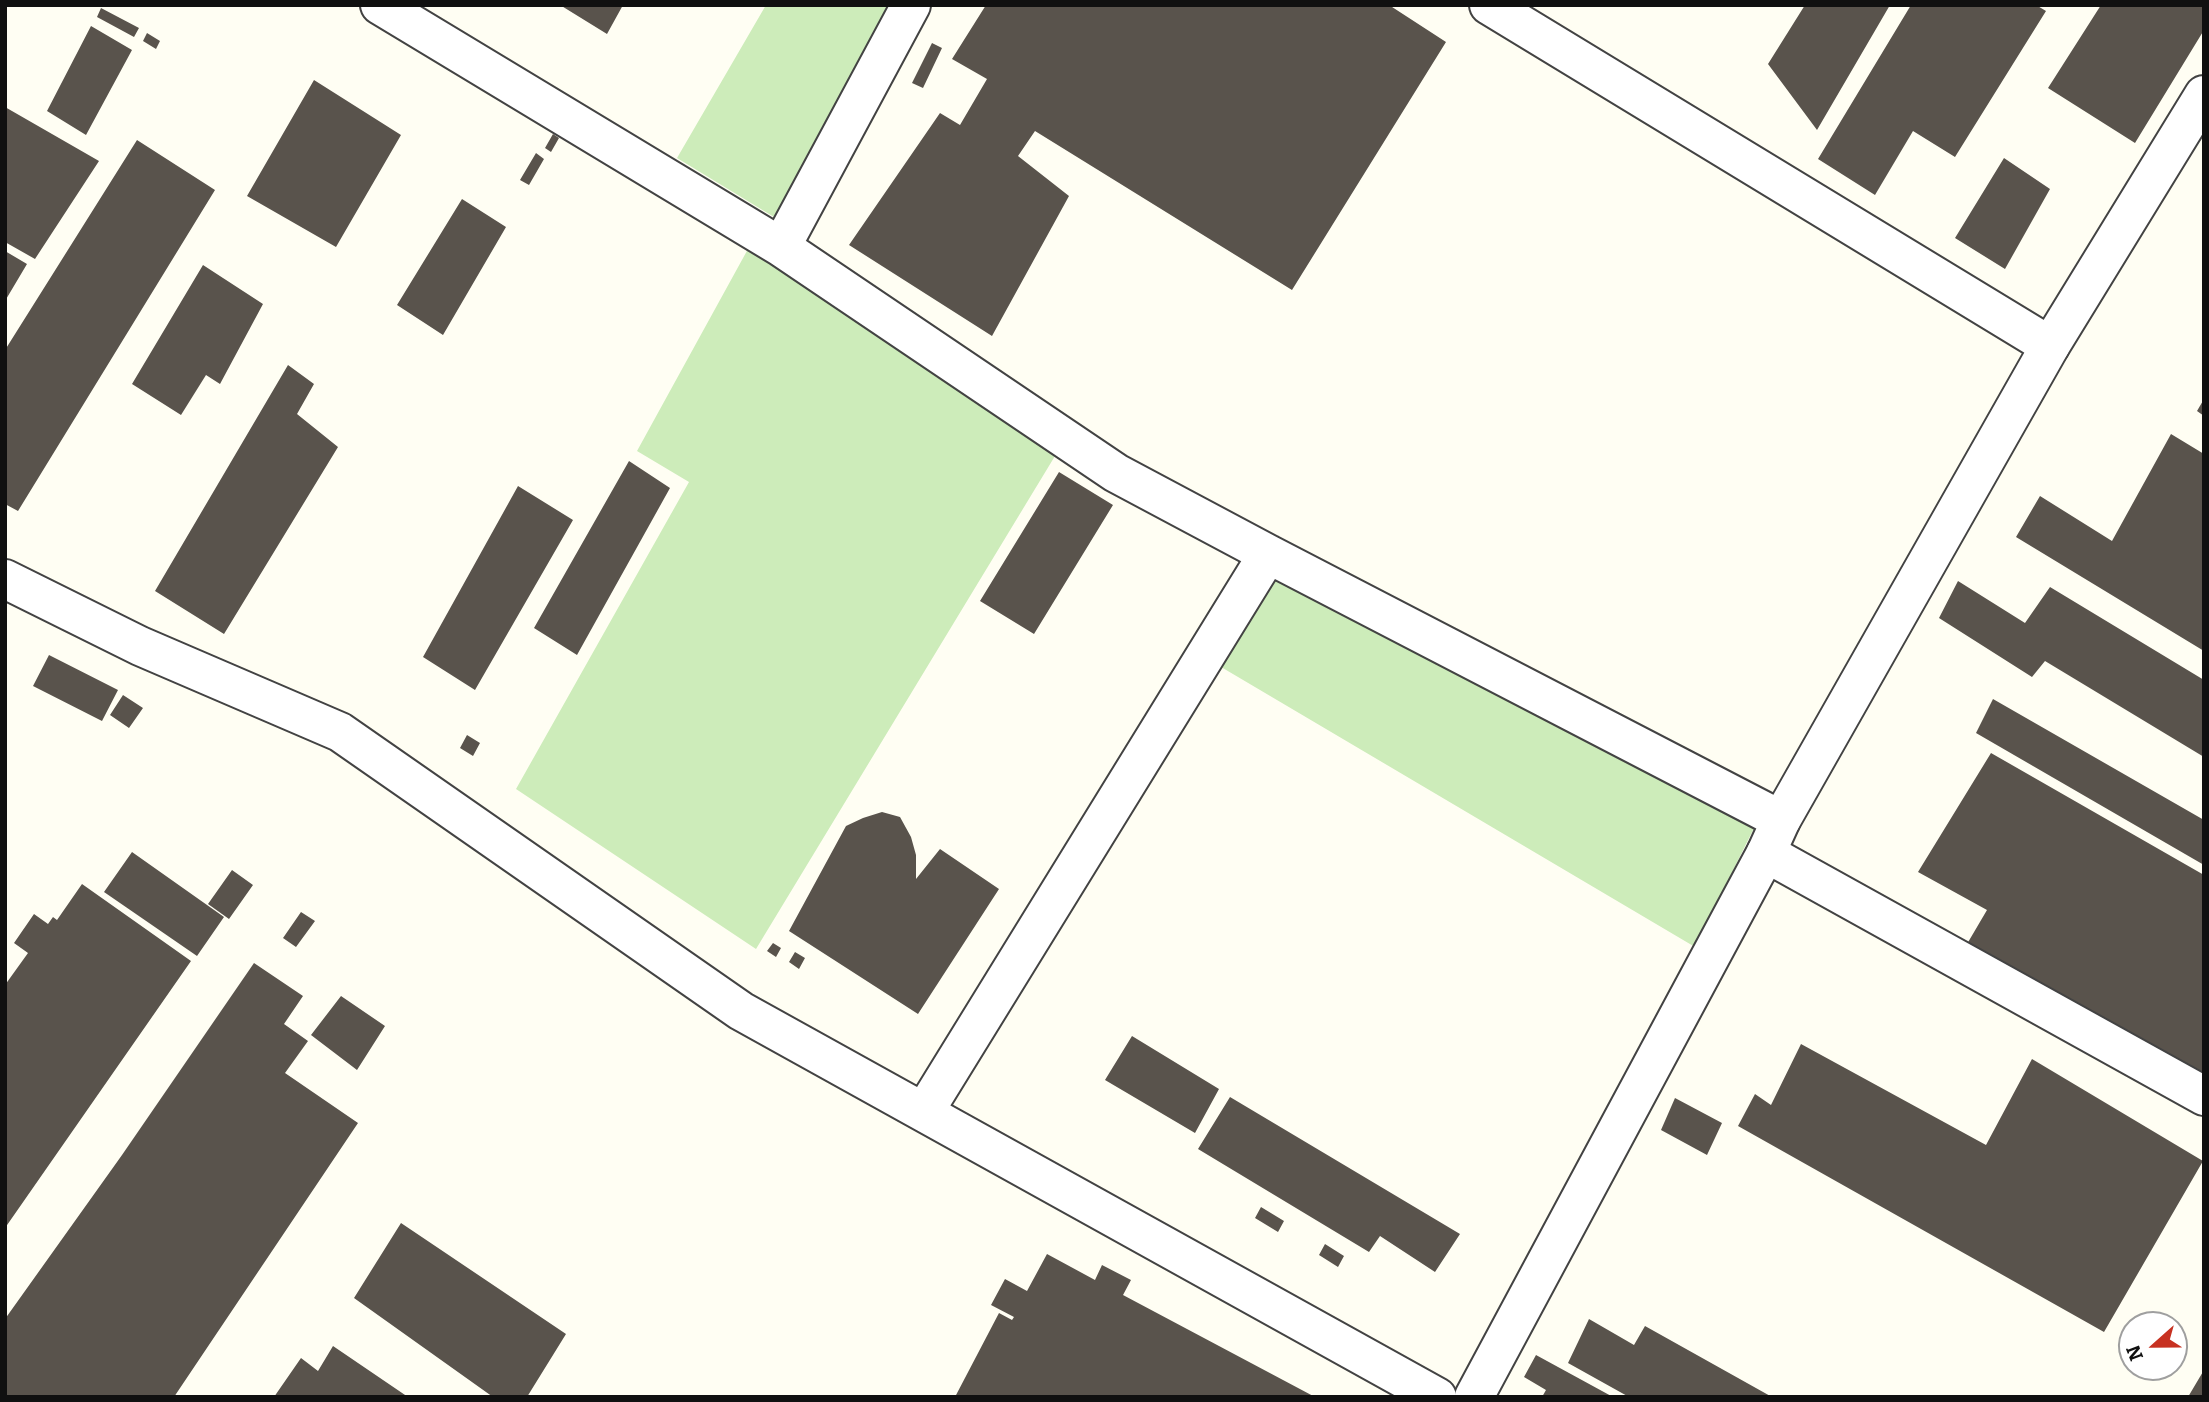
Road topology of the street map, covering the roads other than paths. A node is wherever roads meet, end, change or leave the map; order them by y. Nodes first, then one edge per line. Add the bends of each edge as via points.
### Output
1 (380, 5) edge
2 (911, 5) edge
3 (1489, 5) edge
4 (2204, 95) edge
5 (781, 247) junction
6 (2050, 346) junction
7 (1268, 554) junction
8 (5, 579) edge
9 (1774, 836) junction
10 (2204, 1096) edge
11 (923, 1112) junction
12 (1437, 1397) edge
13 (1474, 1397) edge

1 - 5 street
2 - 5 street
3 - 6 street
4 - 6 street
5 - 7 street via 1116,472
6 - 9 street
7 - 9 street
7 - 11 street
8 - 11 street via 140,646 341,732 741,1011
9 - 10 street
9 - 13 street
11 - 12 street

